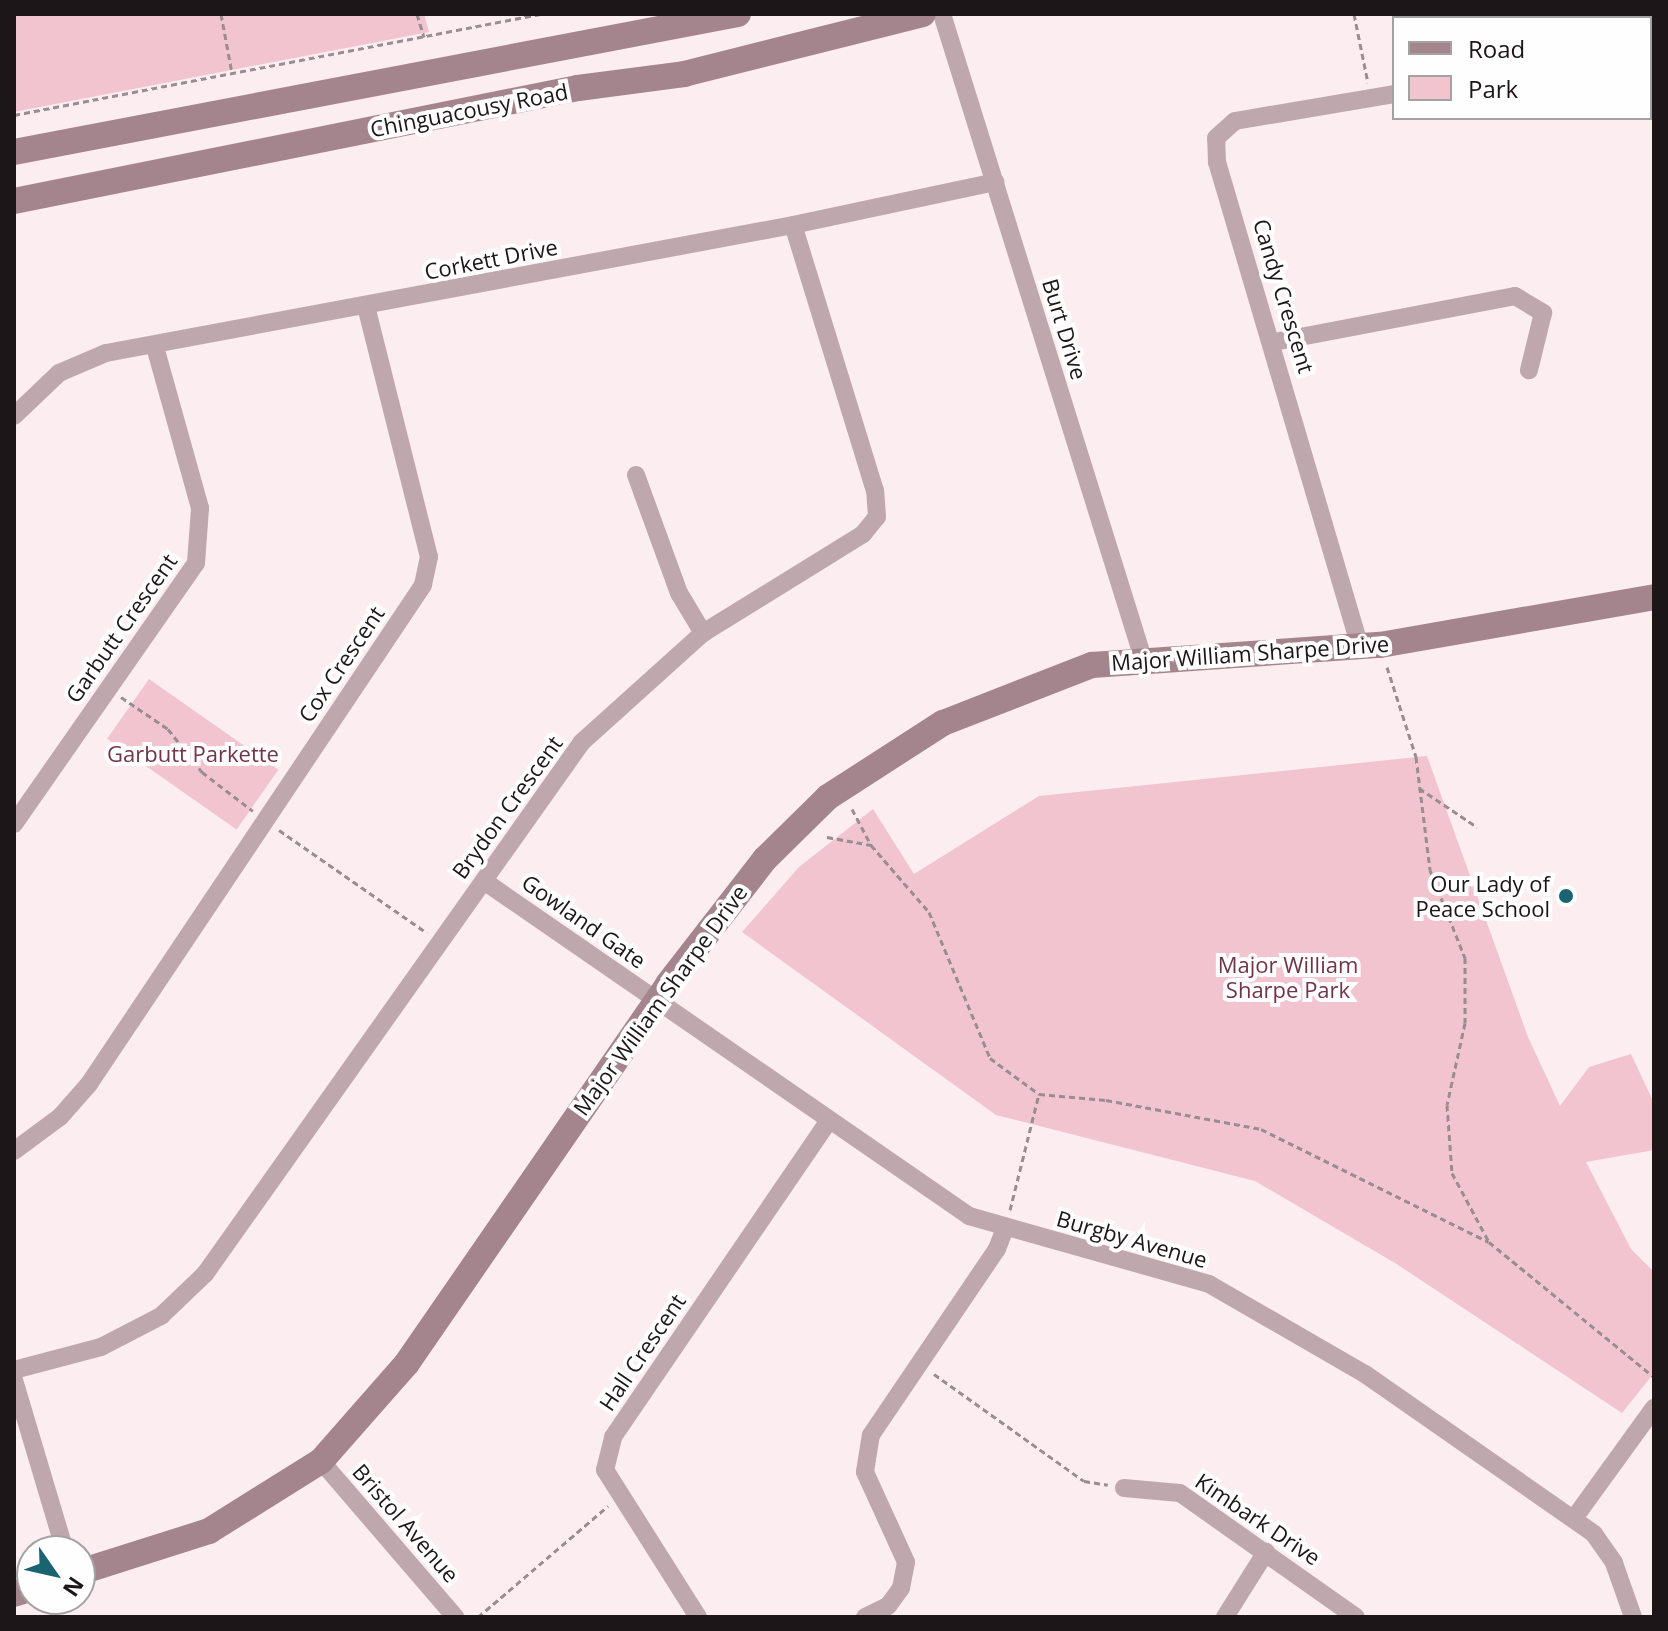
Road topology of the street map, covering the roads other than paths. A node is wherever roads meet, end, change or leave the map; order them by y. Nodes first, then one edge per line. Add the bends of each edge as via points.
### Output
1 (738, 14) edge
2 (923, 14) edge
3 (942, 14) edge
4 (1392, 94) edge
5 (14, 152) edge
6 (995, 182) junction
7 (14, 201) edge
8 (793, 225) junction
9 (366, 307) junction
10 (1274, 342) junction
11 (155, 347) junction
12 (1529, 370) dead end
13 (14, 416) edge
14 (636, 475) dead end
15 (1654, 597) edge
16 (703, 633) junction
17 (1370, 646) junction
18 (1143, 658) junction
19 (14, 824) edge
20 (484, 881) junction
21 (657, 1001) junction
22 (827, 1123) junction
23 (14, 1151) edge
24 (1005, 1228) junction
25 (14, 1370) edge
26 (14, 1380) edge
27 (1654, 1408) edge
28 (321, 1461) junction
29 (1124, 1488) road end
30 (1575, 1517) junction
31 (60, 1535) edge
32 (1266, 1552) junction
33 (96, 1567) edge
34 (455, 1617) edge
35 (698, 1617) edge
36 (865, 1617) edge
37 (1225, 1617) edge
38 (1356, 1617) edge
39 (1633, 1617) edge

1 - 5 street, Chinguacousy Road
2 - 7 street, Chinguacousy Road via 684,74 578,88
3 - 6 street, Burt Drive
4 - 10 street, Candy Crescent via 1235,121 1216,138 1217,162
6 - 8 street, Corkett Drive
6 - 18 street, Burt Drive
8 - 9 street, Corkett Drive
8 - 16 street, Brydon Crescent via 875,491 877,517 863,534
9 - 11 street, Corkett Drive
9 - 23 street, Cox Crescent via 429,557 423,585 89,1084 60,1117
10 - 12 street via 1515,296 1543,313
10 - 17 street, Candy Crescent
11 - 13 street, Corkett Drive via 106,353 59,373
11 - 19 street, Garbutt Crescent via 200,508 196,563
14 - 16 street via 679,593
15 - 17 street, Major William Sharpe Drive
16 - 20 street, Brydon Crescent via 582,742
17 - 18 street, Major William Sharpe Drive
18 - 21 street, Major William Sharpe Drive via 1092,665 943,723 842,789 765,859
20 - 21 street, Gowland Gate
20 - 25 street, Brydon Crescent via 205,1274 161,1316 101,1347
21 - 22 street, Burgby Avenue
21 - 28 street, Major William Sharpe Drive via 407,1363
22 - 24 street, Burgby Avenue via 969,1216
22 - 35 street, Hall Crescent via 613,1437 605,1470
24 - 30 street, Burgby Avenue via 1209,1284 1365,1374
24 - 36 street via 997,1249 871,1435 865,1472 906,1562 901,1588 888,1606
26 - 31 street
27 - 30 street
28 - 33 street, Major William Sharpe Drive via 209,1531
28 - 34 street, Bristol Avenue
29 - 32 street, Kimbark Drive via 1180,1493
30 - 39 street, Burgby Avenue via 1606,1547
32 - 37 street
32 - 38 street, Kimbark Drive

